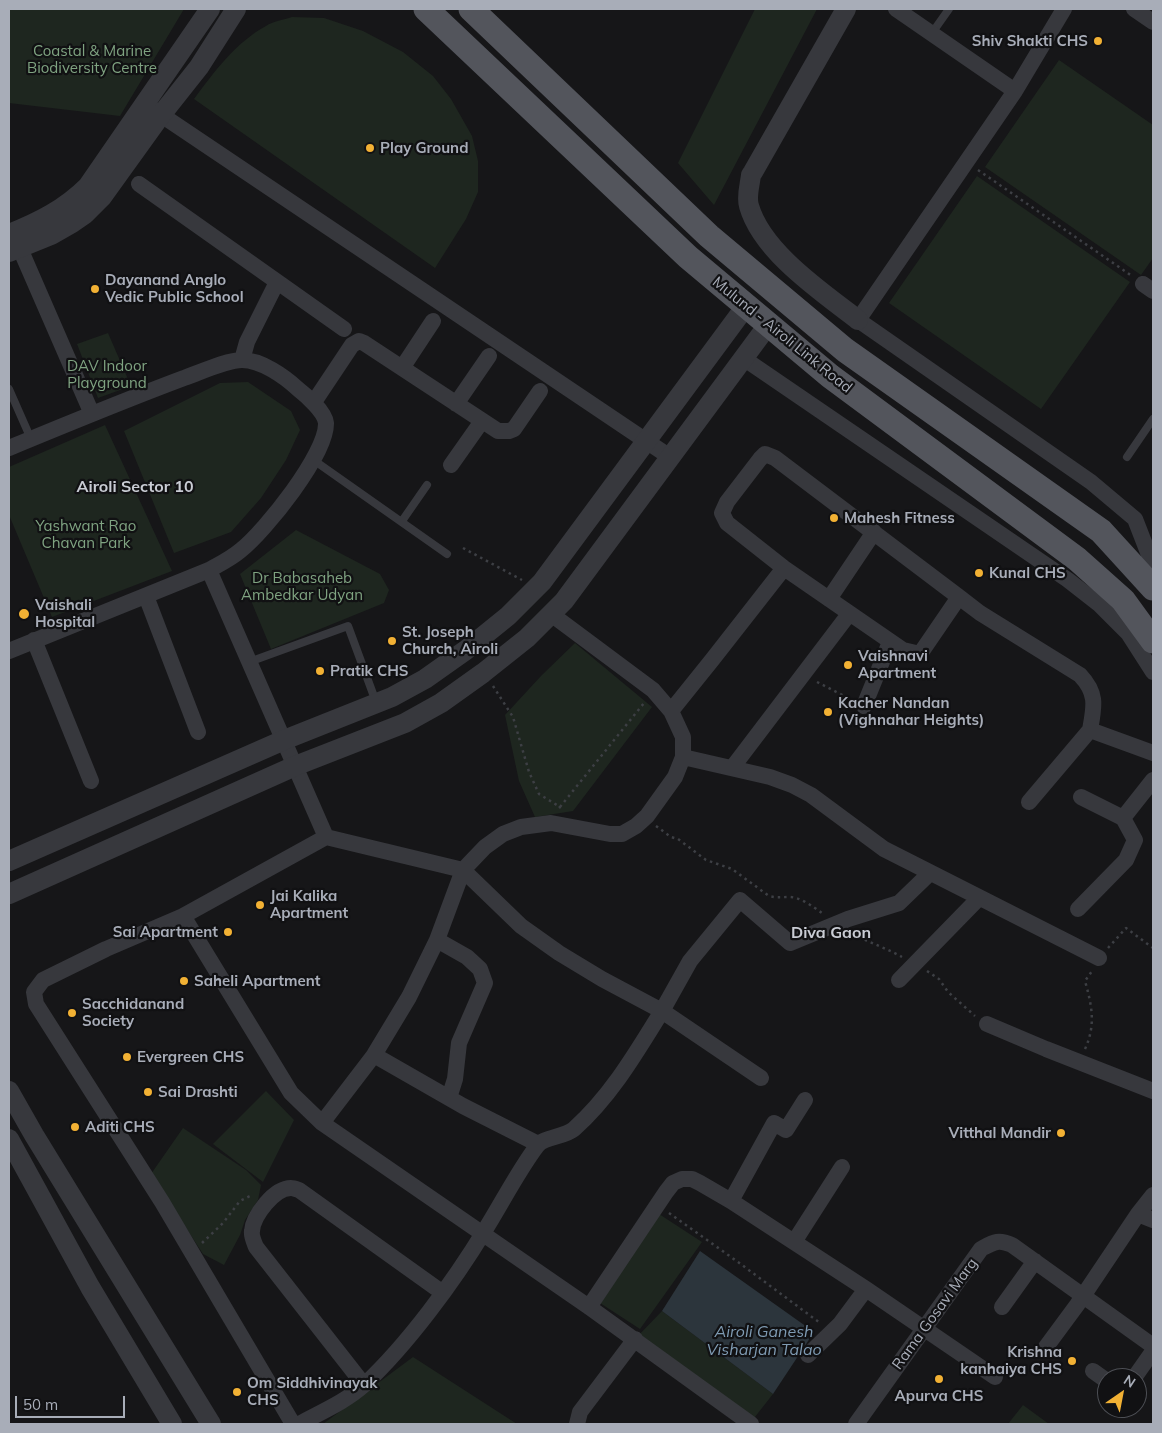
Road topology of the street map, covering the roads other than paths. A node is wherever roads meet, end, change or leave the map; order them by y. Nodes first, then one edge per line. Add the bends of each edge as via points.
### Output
1 (210, 9) edge
2 (236, 9) edge
3 (426, 9) edge
4 (471, 9) edge
5 (846, 9) edge
6 (896, 9) edge
7 (949, 9) edge
8 (1064, 9) edge
9 (1134, 9) edge
10 (1153, 22) edge
11 (932, 33) junction
12 (1015, 91) junction
13 (145, 103) junction
14 (161, 116) junction
15 (139, 184) dead end
16 (12, 242) edge
17 (277, 282) junction
18 (746, 306) junction
19 (858, 320) junction
20 (433, 322) dead end
21 (768, 325) junction
22 (344, 330) dead end
23 (488, 356) dead end
24 (743, 358) junction
25 (242, 360) junction
26 (402, 368) junction
27 (9, 389) edge
28 (540, 392) dead end
29 (314, 402) junction
30 (456, 404) junction
31 (92, 414) junction
32 (1153, 419) edge
33 (482, 420) junction
34 (31, 439) junction
35 (647, 441) junction
36 (9, 448) edge
37 (1127, 456) dead end
38 (670, 457) junction
39 (312, 459) junction
40 (451, 465) dead end
41 (427, 485) dead end
42 (402, 521) junction
43 (874, 532) junction
44 (447, 554) dead end
45 (784, 568) junction
46 (209, 570) junction
47 (1150, 585) edge
48 (146, 596) junction
49 (959, 597) junction
50 (829, 599) junction
51 (551, 614) junction
52 (849, 614) junction
53 (34, 640) junction
54 (1153, 641) edge
55 (890, 642) junction
56 (9, 651) edge
57 (249, 662) junction
58 (1153, 672) edge
59 (377, 703) junction
60 (864, 706) road end
61 (671, 711) junction
62 (1090, 730) junction
63 (198, 732) dead end
64 (284, 740) junction
65 (1153, 753) edge
66 (683, 757) junction
67 (295, 766) junction
68 (732, 768) junction
69 (1153, 780) edge
70 (91, 781) dead end
71 (1081, 797) dead end
72 (1029, 802) dead end
73 (1123, 818) junction
74 (326, 836) junction
75 (9, 861) edge
76 (463, 870) junction
77 (930, 873) junction
78 (9, 894) edge
79 (979, 898) junction
80 (1078, 909) dead end
81 (184, 916) junction
82 (437, 940) junction
83 (1099, 958) road end
84 (899, 980) dead end
85 (662, 1011) junction
86 (987, 1024) dead end
87 (374, 1055) junction
88 (761, 1078) dead end
89 (9, 1091) edge
90 (1153, 1091) edge
91 (449, 1098) junction
92 (805, 1100) dead end
93 (322, 1123) junction
94 (9, 1139) edge
95 (538, 1144) junction
96 (842, 1167) dead end
97 (1153, 1195) edge
98 (731, 1201) junction
99 (1138, 1214) junction
100 (1153, 1220) edge
101 (484, 1233) junction
102 (794, 1242) junction
103 (1035, 1261) junction
104 (866, 1289) junction
105 (443, 1293) junction
106 (1083, 1296) junction
107 (589, 1306) junction
108 (1002, 1307) dead end
109 (925, 1330) junction
110 (635, 1339) junction
111 (1153, 1346) edge
112 (1046, 1347) dead end
113 (1153, 1351) edge
114 (808, 1355) dead end
115 (1141, 1368) edge
116 (1093, 1371) dead end
117 (1097, 1374) edge
118 (995, 1377) dead end
119 (364, 1385) junction
120 (165, 1421) edge
121 (211, 1424) edge
122 (293, 1424) edge
123 (299, 1424) edge
124 (577, 1424) edge
125 (751, 1424) edge
126 (856, 1424) edge

1 - 13 street
2 - 14 street via 199,67
3 - 18 main road, Mulund - Airoli Link Road via 688,257
4 - 47 main road, Mulund - Airoli Link Road via 709,236 845,350 1101,531
5 - 19 street via 753,172 748,204 758,227 781,256
6 - 11 street
7 - 11 lane
8 - 12 street
9 - 10 street
11 - 12 street
12 - 19 street
13 - 14 street
13 - 16 street via 88,186
14 - 16 street via 102,197 85,214 51,235
14 - 35 street
15 - 17 street
16 - 31 street
17 - 22 street
17 - 25 street via 247,342
18 - 21 main road, Mulund - Airoli Link Road
18 - 35 street
19 - 47 street via 1091,482 1135,518 1149,555
20 - 26 street
21 - 24 street
21 - 54 main road, Mulund - Airoli Link Road via 830,376 1077,560 1123,600
23 - 30 street
24 - 38 street
24 - 58 street via 1100,604 1128,633
25 - 29 street via 267,366
25 - 31 street
26 - 29 street via 358,341 352,345
26 - 30 street
27 - 34 lane
28 - 33 street via 514,429 498,431
29 - 39 street via 326,421 324,436
30 - 33 street
31 - 34 street
32 - 37 lane
33 - 40 street
34 - 36 street
35 - 38 street
35 - 59 street via 542,582 508,616 425,679
38 - 51 street via 564,601
39 - 42 lane
39 - 46 street via 295,489 256,537 240,552
41 - 42 lane
42 - 44 lane
43 - 45 street via 775,458 765,454 726,502 722,514 727,523
43 - 49 street
43 - 50 street
45 - 50 street
45 - 61 street
46 - 48 street
46 - 57 street
48 - 53 street
48 - 63 street
49 - 55 street via 920,654 903,650
49 - 62 street via 1080,675 1090,685 1095,704
50 - 52 street
51 - 61 street via 654,690
51 - 67 street via 528,638 441,703 404,723
52 - 55 street
52 - 68 street
53 - 56 street
53 - 70 street
55 - 60 street
57 - 59 lane via 348,626
57 - 64 street
59 - 64 street
61 - 66 street via 683,737
62 - 65 street
62 - 72 street
64 - 67 street
64 - 75 street
66 - 68 street
66 - 76 street via 675,777 647,816 622,834 551,823 520,826 503,834
67 - 74 street
67 - 78 street
68 - 77 street via 770,777 811,795 884,850
69 - 73 street
71 - 73 street
73 - 80 street via 1135,840 1126,860
74 - 76 street
74 - 81 street
76 - 82 street
76 - 85 street via 521,926 559,953
77 - 79 street
77 - 85 street via 899,903 848,919 790,943 740,900 690,961
79 - 83 street
79 - 84 street
81 - 93 street via 291,1093
81 - 122 street via 43,980 34,996 36,1004 162,1202
82 - 87 street via 409,997
82 - 91 street via 467,957 480,969 485,984 459,1043 455,1080
85 - 88 street
85 - 95 street via 599,1104 572,1131
86 - 90 street
87 - 91 street
87 - 93 street
89 - 121 street
91 - 95 street
92 - 98 street via 786,1130 774,1123
93 - 101 street
94 - 120 street
95 - 101 street
96 - 102 street
97 - 99 street
98 - 102 street
98 - 107 street via 692,1179 673,1183
99 - 100 street
99 - 106 street
101 - 105 street
101 - 107 street
102 - 104 street
103 - 106 street, Rama Gosavi Marg
103 - 108 street
103 - 109 street, Rama Gosavi Marg via 1002,1241 981,1250
104 - 109 street
104 - 114 street via 840,1324
105 - 119 street
105 - 119 street via 299,1190 290,1188 268,1201 254,1221 252,1233 256,1247
106 - 111 street, Rama Gosavi Marg
106 - 112 street
107 - 110 street
109 - 118 street
109 - 126 street, Rama Gosavi Marg
110 - 124 street via 580,1412
110 - 125 street
113 - 115 street
116 - 117 street
119 - 123 street via 344,1400

